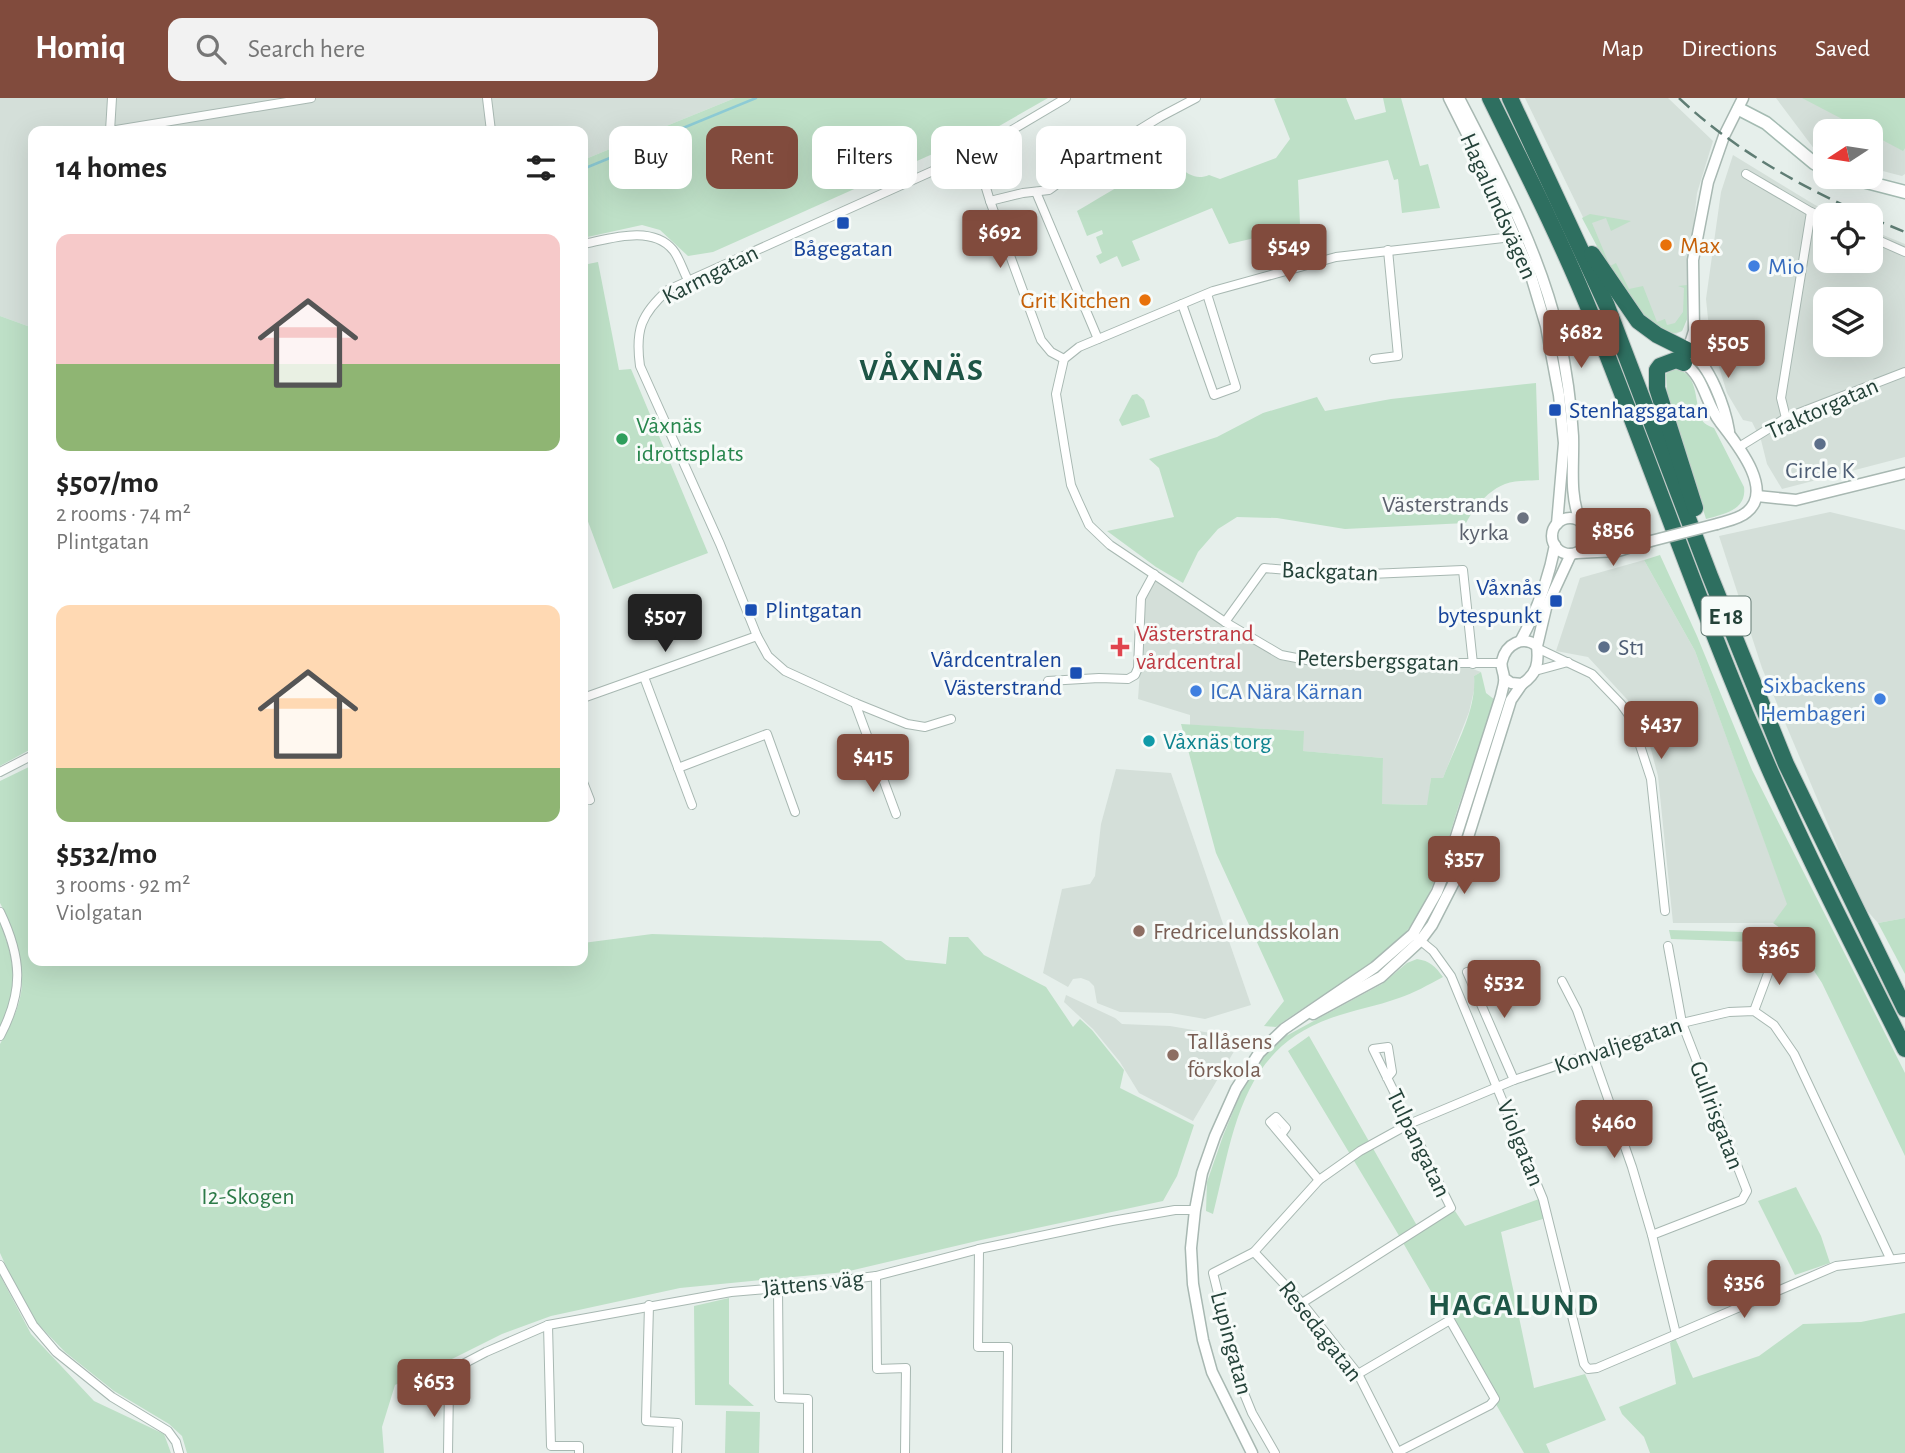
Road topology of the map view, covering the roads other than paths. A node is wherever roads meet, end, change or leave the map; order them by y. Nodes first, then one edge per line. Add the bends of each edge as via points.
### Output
1 (112, 98) edge
2 (307, 98) edge
3 (487, 98) edge
4 (1066, 98) edge
5 (1196, 98) edge
6 (1449, 98) edge
7 (1459, 98) edge
8 (1490, 98) edge
9 (1510, 98) edge
10 (1741, 104) edge
11 (110, 126) edge
12 (140, 126) edge
13 (490, 126) edge
14 (1019, 126) edge
15 (1813, 162) edge
16 (931, 172) edge
17 (1746, 174) dead end
18 (1883, 186) edge
19 (986, 189) edge
20 (1905, 191) edge
21 (1036, 192) junction
22 (990, 201) junction
23 (1811, 212) joint
24 (1566, 214) junction
25 (1521, 236) junction
26 (1883, 242) edge
27 (588, 243) edge
28 (1388, 250) junction
29 (1905, 252) edge
30 (688, 280) junction
31 (1207, 294) junction
32 (1182, 304) junction
33 (1098, 339) junction
34 (1687, 357) junction
35 (1064, 359) junction
36 (1374, 359) dead end
37 (1905, 372) edge
38 (1786, 418) junction
39 (1740, 447) junction
40 (1905, 473) edge
41 (1757, 496) junction
42 (1557, 523) junction
43 (1583, 524) junction
44 (1643, 542) junction
45 (1555, 545) junction
46 (1574, 553) junction
47 (1154, 574) junction
48 (1710, 576) junction
49 (1225, 622) junction
50 (757, 636) junction
51 (1521, 640) junction
52 (1537, 647) junction
53 (1568, 662) junction
54 (1501, 663) junction
55 (1473, 664) junction
56 (1535, 671) junction
57 (644, 677) junction
58 (1504, 678) junction
59 (1048, 681) dead end
60 (1522, 684) junction
61 (588, 696) edge
62 (855, 703) junction
63 (951, 719) dead end
64 (28, 758) edge
65 (678, 768) junction
66 (0, 772) edge
67 (588, 795) edge
68 (590, 800) dead end
69 (692, 805) dead end
70 (795, 812) dead end
71 (896, 814) dead end
72 (1665, 911) dead end
73 (0, 912) edge
74 (1416, 938) junction
75 (1668, 946) dead end
76 (1776, 952) dead end
77 (1467, 972) dead end
78 (1562, 981) dead end
79 (1905, 1009) edge
80 (1754, 1011) junction
81 (1682, 1023) junction
82 (0, 1037) edge
83 (1905, 1049) edge
84 (1591, 1055) junction
85 (1387, 1077) dead end
86 (1514, 1080) junction
87 (1499, 1087) junction
88 (1409, 1124) junction
89 (1281, 1135) dead end
90 (1319, 1181) junction
91 (1195, 1210) junction
92 (1652, 1235) junction
93 (978, 1249) junction
94 (1254, 1252) junction
95 (1890, 1258) junction
96 (1905, 1258) edge
97 (0, 1265) edge
98 (876, 1276) junction
99 (778, 1288) junction
100 (1302, 1303) junction
101 (649, 1305) junction
102 (548, 1325) junction
103 (1676, 1334) junction
104 (1359, 1374) junction
105 (180, 1453) edge
106 (448, 1453) edge
107 (579, 1453) edge
108 (677, 1453) edge
109 (807, 1453) edge
110 (905, 1453) edge
111 (1007, 1453) edge
112 (1252, 1453) edge
113 (1275, 1453) edge
114 (1398, 1453) edge

1 - 11 street
2 - 12 street
3 - 13 street
4 - 14 street, Karmgatan
5 - 21 street via 1093,158 1049,190
6 - 25 street, Hagalundsvägen
7 - 25 street, Hagalundsvägen
8 - 83 highway, E 18 via 1591,314 1770,772
9 - 24 highway, E 18
10 - 15 main road
10 - 34 street via 1714,160 1703,202 1693,261 1694,331
16 - 30 street, Karmgatan
17 - 23 street
18 - 20 main road
19 - 22 street
21 - 22 street
21 - 33 street
22 - 35 street via 1041,340
23 - 38 street via 1781,398
24 - 34 highway via 1638,321
24 - 48 highway, E 18 via 1607,306
25 - 28 street
25 - 42 street, Hagalundsvägen via 1546,326 1562,417
25 - 43 street, Hagalundsvägen via 1544,282 1559,335 1573,436 1573,498
26 - 29 street
27 - 30 street via 627,235 651,236 673,248
28 - 31 street via 1336,257
28 - 36 street via 1398,356
30 - 50 street, Karmgatan via 651,305 639,327 640,366
31 - 32 street
31 - 32 street via 1236,387 1214,395
32 - 33 street
33 - 35 street
34 - 39 street via 1703,364 1729,431
34 - 48 highway via 1660,366 1657,388
35 - 47 street, Petersbergsgatan via 1056,394 1071,485 1089,525
37 - 38 street, Traktorgatan
38 - 39 street, Traktorgatan
39 - 41 street
40 - 41 street via 1796,500
41 - 44 street, bridge via 1747,513
42 - 43 street via 1571,518
42 - 45 street via 1552,534
43 - 44 street via 1613,540
43 - 46 street via 1587,543
44 - 46 street via 1605,553
45 - 46 street via 1562,552
45 - 51 street via 1552,565
46 - 52 street via 1546,608
47 - 49 street, Petersbergsgatan
47 - 59 street via 1141,598 1135,675 1128,679
48 - 79 highway, E 18 via 1786,764
49 - 55 street, Petersbergsgatan via 1281,655 1317,662
49 - 55 street, Backgatan via 1264,568 1347,575 1463,570
50 - 57 street
50 - 62 street, Karmgatan via 768,656 785,671
51 - 52 street via 1530,640
51 - 54 street via 1506,651
52 - 53 street
52 - 56 street
53 - 56 street
53 - 72 street via 1586,669 1602,683 1627,711 1635,728 1651,779
54 - 55 street, Petersbergsgatan
54 - 58 street
56 - 60 street
57 - 61 street
57 - 65 street
58 - 60 street
58 - 74 street via 1445,870
60 - 74 street via 1511,700 1454,882 1432,925
62 - 63 street, Karmgatan via 917,727
62 - 71 street
64 - 66 street
65 - 69 street
65 - 70 street via 767,734
67 - 68 street
73 - 82 street via 17,968 18,990
74 - 87 street, Violgatan via 1451,975
74 - 91 street via 1381,977 1304,1016 1259,1053 1236,1088 1206,1160
75 - 81 street, Gullrisgatan
76 - 80 street
77 - 86 street, Violgatan
78 - 84 street
80 - 81 street, Konvaljegatan
80 - 95 street via 1774,1025 1794,1054
81 - 84 street, Konvaljegatan
81 - 92 street, Gullrisgatan via 1747,1191 1742,1200
84 - 86 street, Konvaljegatan
84 - 92 street
85 - 88 street, Tulpangatan
86 - 87 street, Konvaljegatan
87 - 88 street, Konvaljegatan
87 - 103 street, Violgatan via 1546,1208 1584,1364 1588,1369 1597,1368
88 - 90 street, Konvaljegatan
88 - 100 street, Tulpangatan via 1451,1208
89 - 90 street
90 - 94 street, Konvaljegatan
91 - 93 street, Jättens väg via 1175,1210
91 - 112 street via 1193,1284 1203,1340 1212,1372
92 - 103 street
93 - 98 street, Jättens väg
93 - 111 street via 978,1347 1008,1347
94 - 100 street, Resedagatan
94 - 113 street, Lupingatan via 1213,1273 1241,1387
95 - 96 street
95 - 103 street via 1836,1266
97 - 105 street via 33,1325 56,1352 112,1397 168,1431
98 - 99 street, Jättens väg
98 - 110 street via 877,1368 906,1368
99 - 101 street, Jättens väg
99 - 109 street via 779,1398 808,1399
100 - 104 street, Resedagatan
101 - 102 street, Jättens väg
101 - 108 street via 646,1421 678,1423
102 - 106 street, Jättens väg via 465,1363 452,1374
102 - 107 street via 551,1446 579,1446
104 - 114 street, Resedagatan
104 - 114 street via 1450,1320 1495,1399

